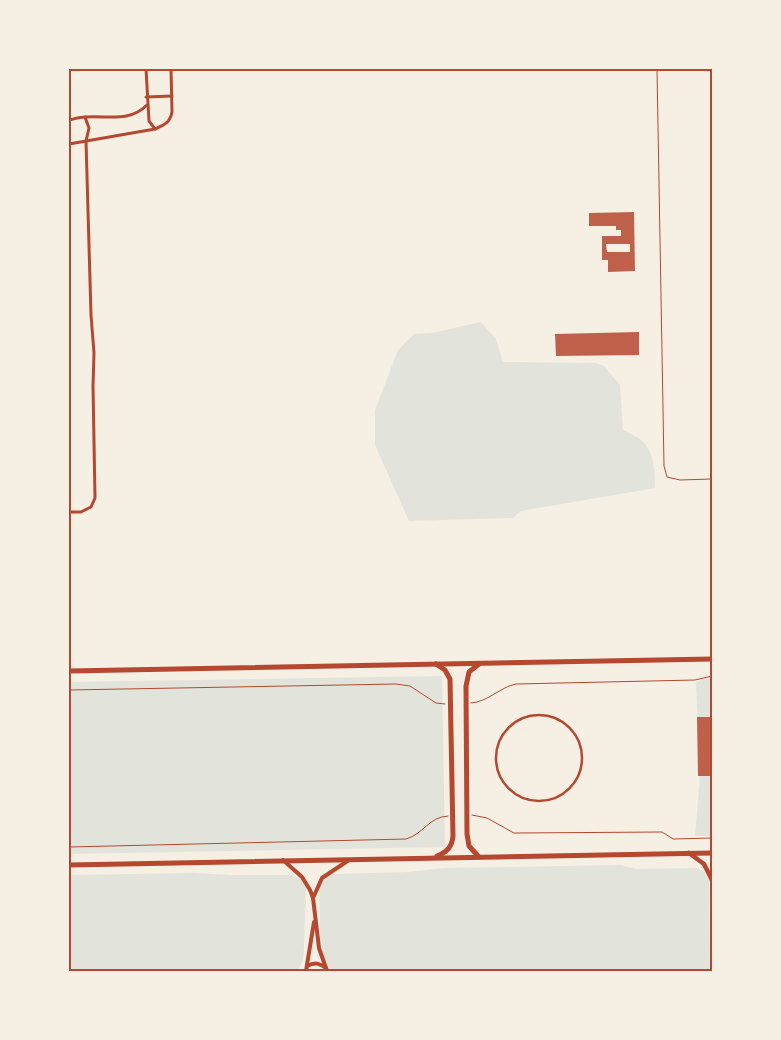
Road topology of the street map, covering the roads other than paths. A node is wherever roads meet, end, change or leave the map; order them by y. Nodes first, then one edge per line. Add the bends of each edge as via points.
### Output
1 (146, 69) edge
2 (171, 69) edge
3 (657, 69) edge
4 (172, 96) junction
5 (146, 97) junction
6 (147, 105) junction
7 (85, 117) junction
8 (69, 120) edge
9 (155, 129) junction
10 (86, 140) junction
11 (69, 144) edge
12 (712, 479) edge
13 (69, 512) edge
14 (712, 659) edge
15 (436, 664) junction
16 (479, 664) junction
17 (69, 671) edge
18 (537, 715) joint
19 (712, 853) edge
20 (689, 854) junction
21 (479, 857) junction
22 (435, 858) junction
23 (283, 860) junction
24 (349, 860) junction
25 (69, 865) edge
26 (712, 880) edge
27 (313, 898) junction
28 (314, 917) junction
29 (307, 966) junction
30 (326, 970) edge
31 (306, 971) edge

1 - 5 street
2 - 4 street
3 - 12 lane via 664,466 667,477
4 - 5 street
4 - 9 street via 170,119
5 - 6 street
6 - 7 street via 141,111 119,118
6 - 9 street via 149,121
7 - 8 street
7 - 10 street via 89,128
9 - 10 street
10 - 11 street
10 - 13 street via 94,353 95,498 92,507 81,512
14 - 16 highway
15 - 16 highway
15 - 17 highway
15 - 22 highway via 448,675 451,704 453,836 452,846
16 - 21 highway via 467,676 465,703 467,841
18 - 18 street via 523,718 510,726 501,737 496,765 501,779 522,798 551,800 572,786 582,764 582,751 571,729 550,717
19 - 20 highway
20 - 21 highway
20 - 26 main road via 704,864
21 - 22 highway
22 - 24 highway
23 - 24 highway
23 - 25 highway
23 - 27 street via 302,877
24 - 27 street via 322,878
27 - 28 street
28 - 29 street
28 - 30 street
29 - 30 street via 320,964
29 - 31 street

